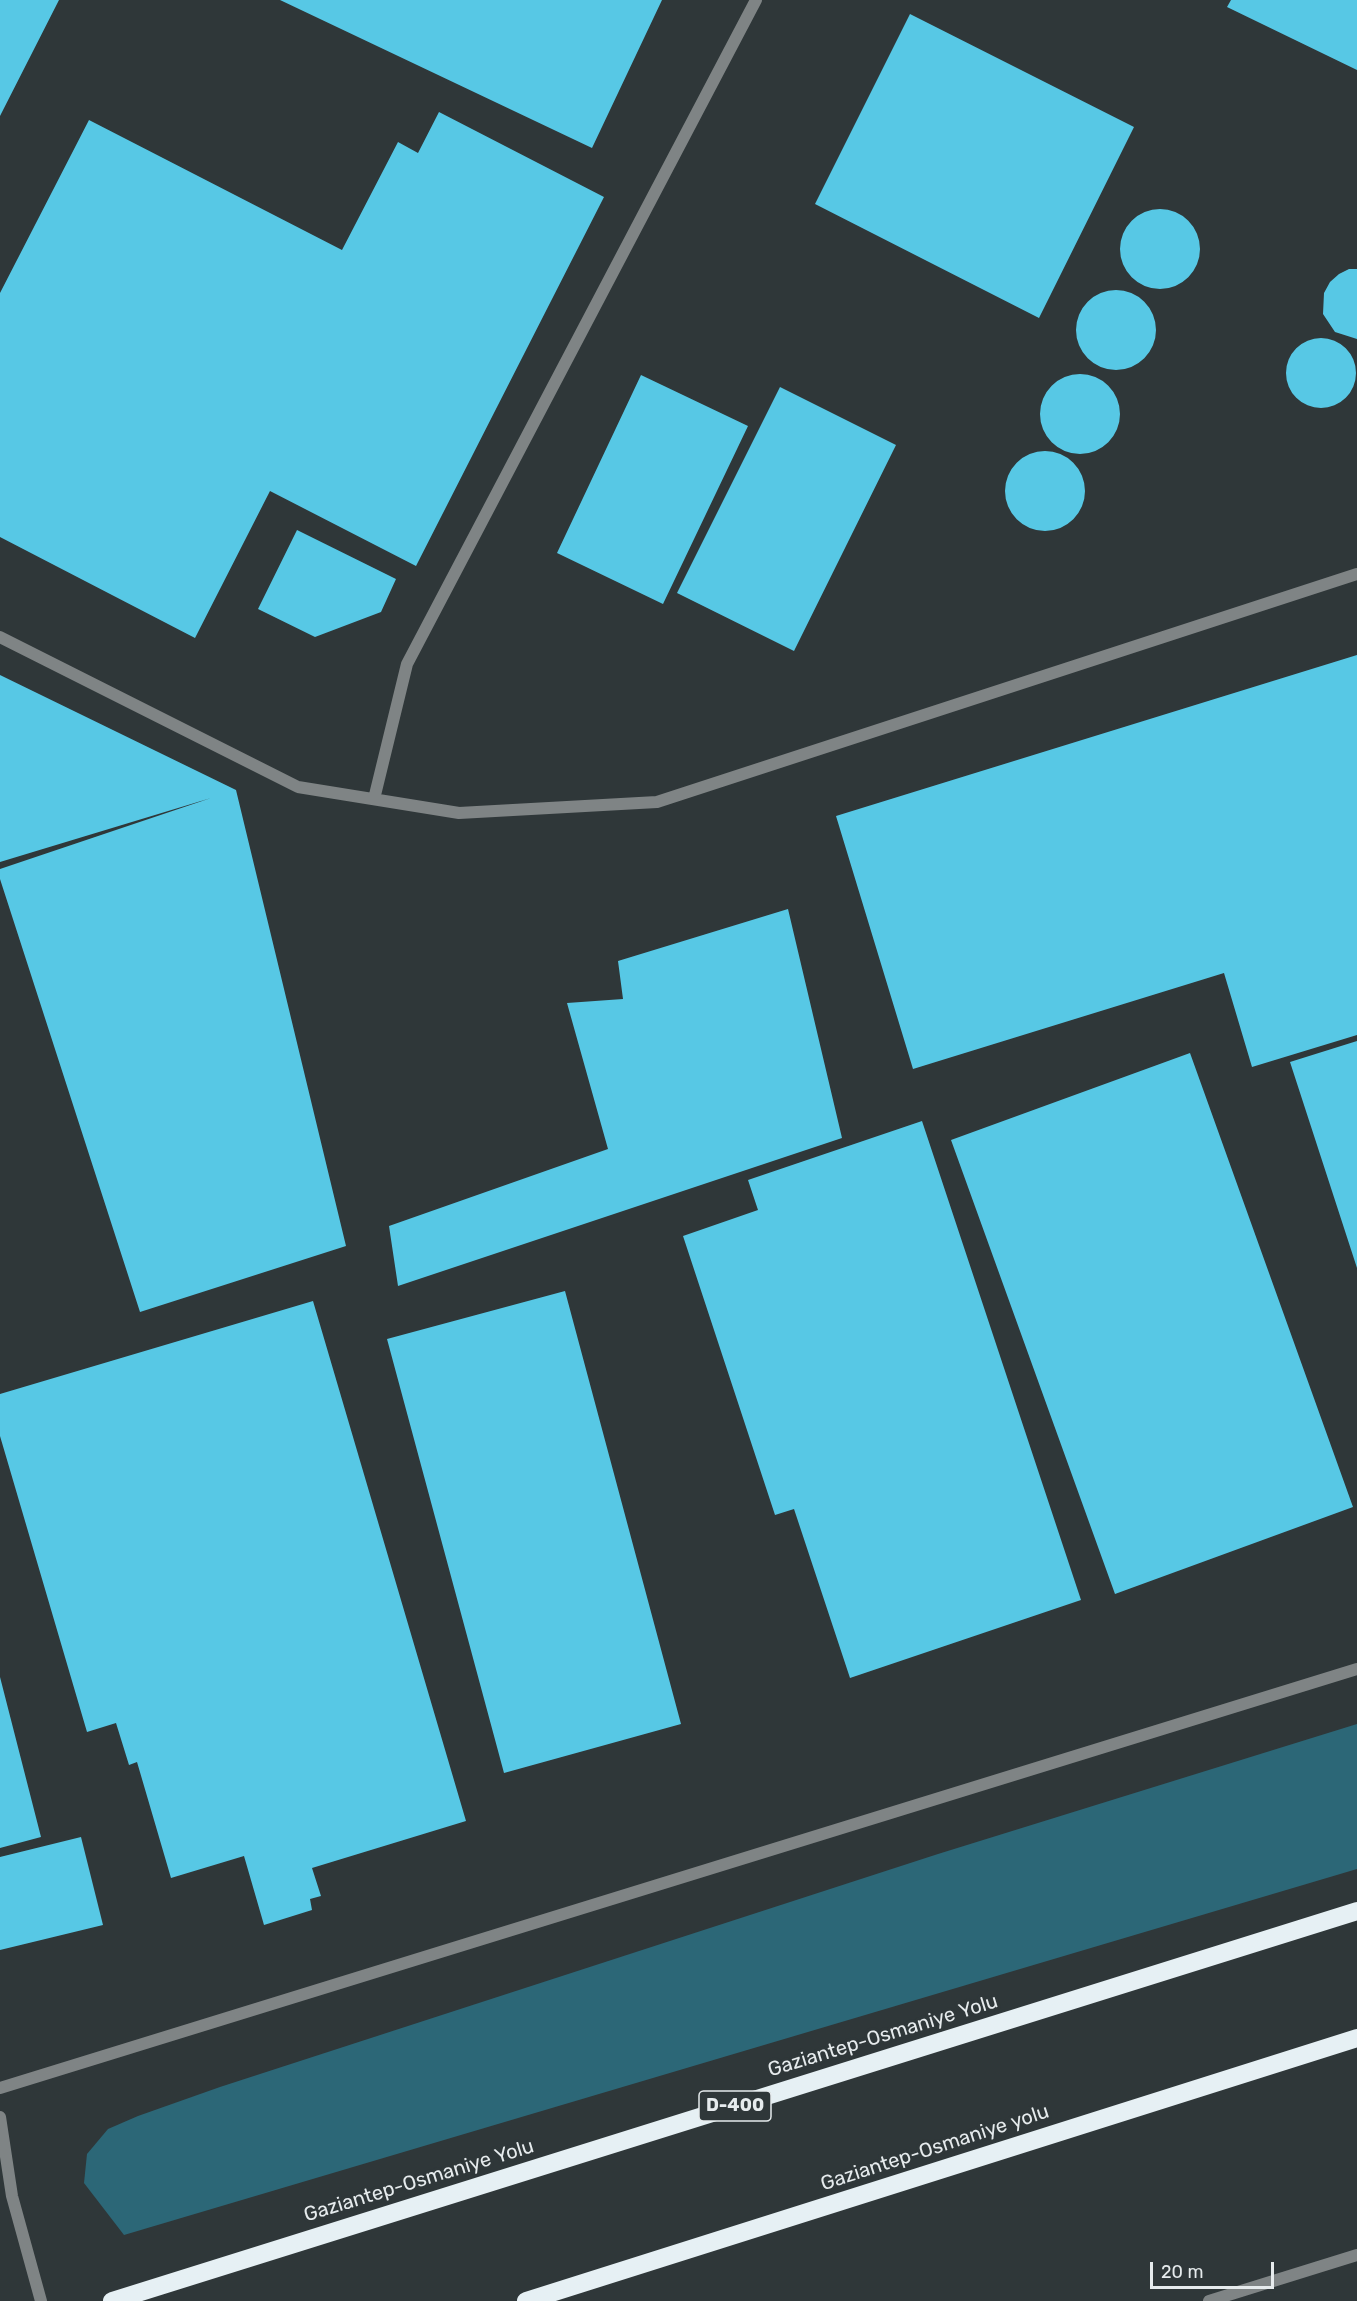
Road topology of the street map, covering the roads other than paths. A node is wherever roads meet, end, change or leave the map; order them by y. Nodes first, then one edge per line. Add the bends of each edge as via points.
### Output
1 (756, 0) edge
2 (1357, 574) edge
3 (0, 638) edge
4 (374, 799) junction
5 (1357, 1669) edge
6 (1357, 1911) edge
7 (1357, 2038) edge
8 (0, 2088) edge
9 (0, 2117) edge
10 (1357, 2254) edge
11 (41, 2301) edge
12 (112, 2301) edge
13 (526, 2301) edge
14 (1209, 2301) edge

1 - 4 street via 406,664
2 - 4 street via 657,802 459,813
3 - 4 street via 298,787
5 - 8 street
6 - 12 highway, Gaziantep-Osmaniye Yolu / D-400
7 - 13 highway, Gaziantep-Osmaniye yolu
9 - 11 street via 12,2196
10 - 14 street

